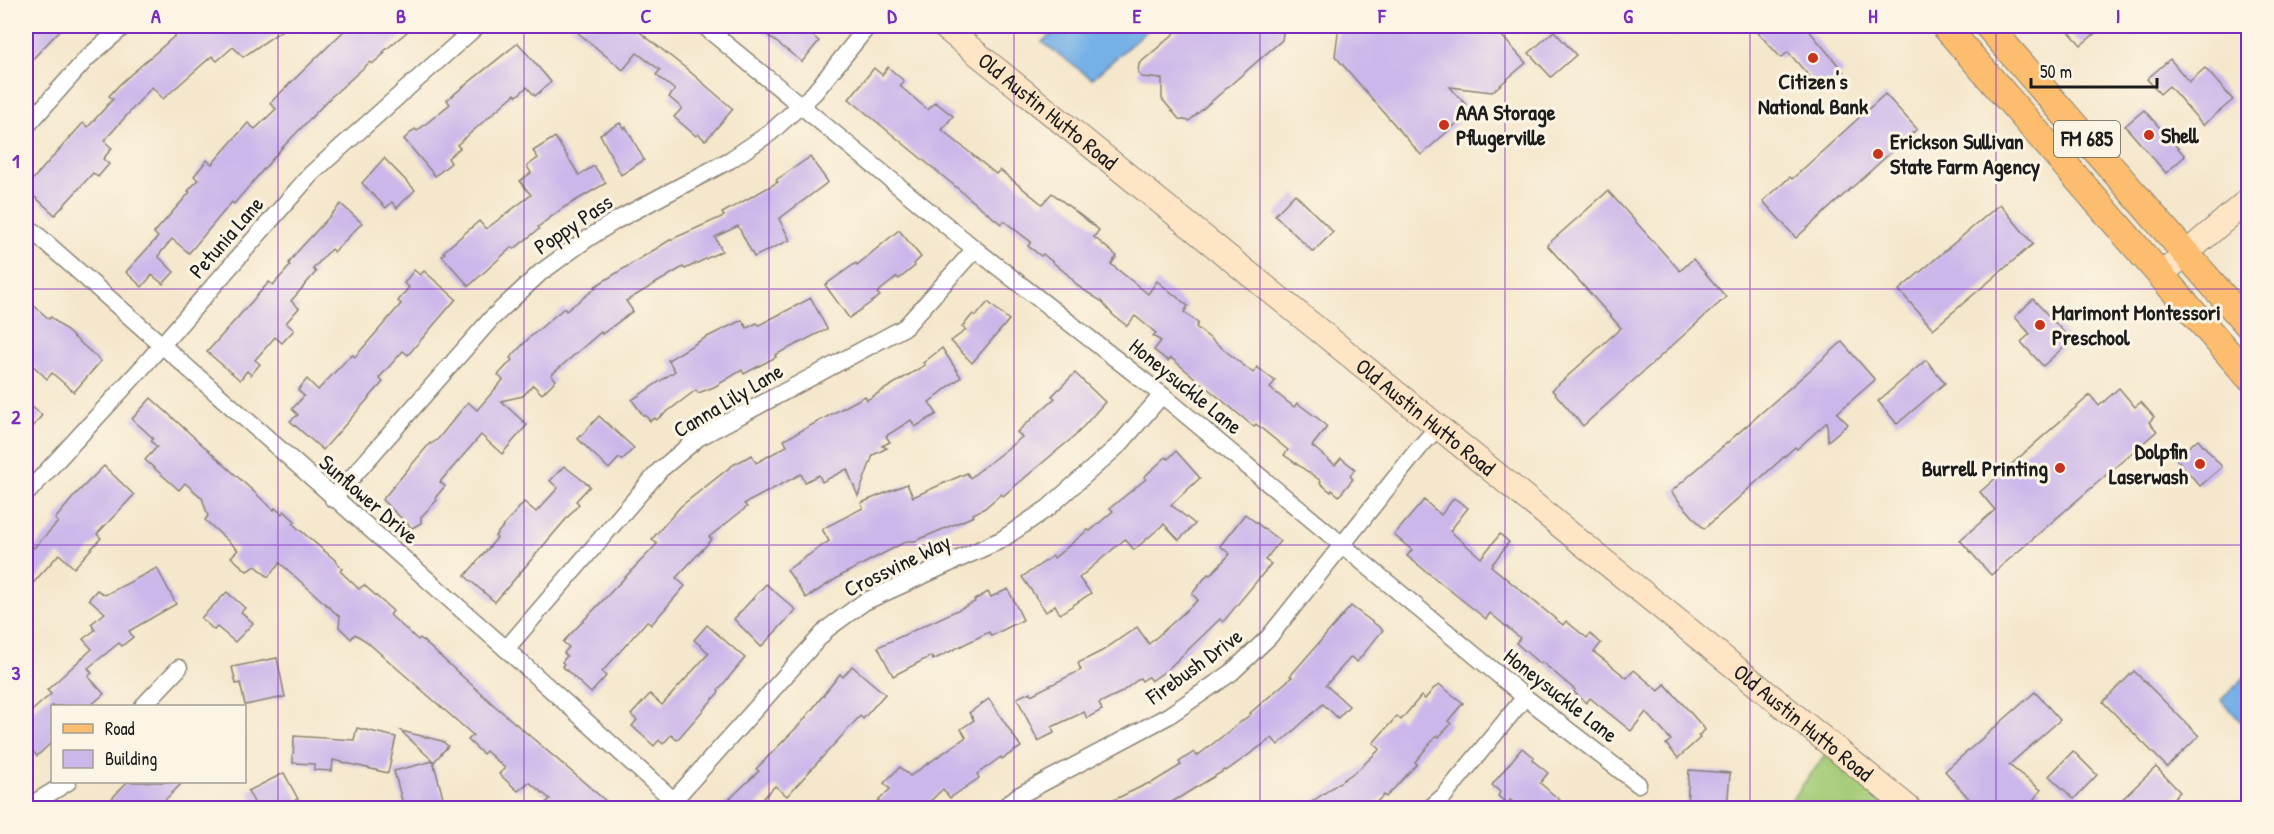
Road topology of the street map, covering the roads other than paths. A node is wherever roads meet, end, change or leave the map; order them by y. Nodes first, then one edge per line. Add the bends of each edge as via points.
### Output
1 (124, 26) edge
2 (477, 26) edge
3 (704, 26) edge
4 (868, 26) edge
5 (943, 26) edge
6 (1945, 26) edge
7 (1988, 26) edge
8 (801, 105) junction
9 (26, 128) edge
10 (2248, 200) edge
11 (26, 225) edge
12 (975, 249) junction
13 (2185, 254) junction
14 (2161, 275) junction
15 (2248, 325) edge
16 (161, 346) junction
17 (2248, 376) edge
18 (1162, 394) junction
19 (1438, 427) junction
20 (26, 494) edge
21 (333, 499) junction
22 (1342, 545) junction
23 (506, 649) junction
24 (179, 668) dead end
25 (1526, 697) junction
26 (144, 705) edge
27 (66, 783) edge
28 (1638, 784) dead end
29 (677, 805) edge
30 (26, 808) edge
31 (1003, 808) edge
32 (1431, 808) edge
33 (1909, 808) edge

1 - 9 street via 87,58
2 - 16 street, Petunia Lane via 311,174
3 - 8 street, Honeysuckle Lane
4 - 8 street, Poppy Pass
5 - 19 street, Old Austin Hutto Road
6 - 14 main road, FM 685
7 - 13 main road, FM 685
8 - 12 street, Honeysuckle Lane
8 - 21 street, Poppy Pass via 770,133 730,160 615,220 540,273 491,320
10 - 13 street
11 - 16 street, Sunflower Drive
12 - 18 street, Honeysuckle Lane
12 - 23 street, Canna Lily Lane via 905,327 698,438 660,470
13 - 14 street
13 - 15 main road, FM 685
14 - 17 main road, FM 685
16 - 20 street, Petunia Lane
16 - 21 street, Sunflower Drive
18 - 22 street, Honeysuckle Lane
18 - 29 street, Crossvine Way via 1120,444 1048,508 1001,540 864,602 827,629
19 - 22 street, Firebush Drive
19 - 33 street, Old Austin Hutto Road
21 - 23 street, Sunflower Drive
22 - 25 street, Honeysuckle Lane
22 - 31 street, Firebush Drive via 1269,637 1231,673 1168,716 1018,796
23 - 29 street, Sunflower Drive
24 - 26 street
25 - 28 street, Honeysuckle Lane
25 - 32 street
27 - 30 street

